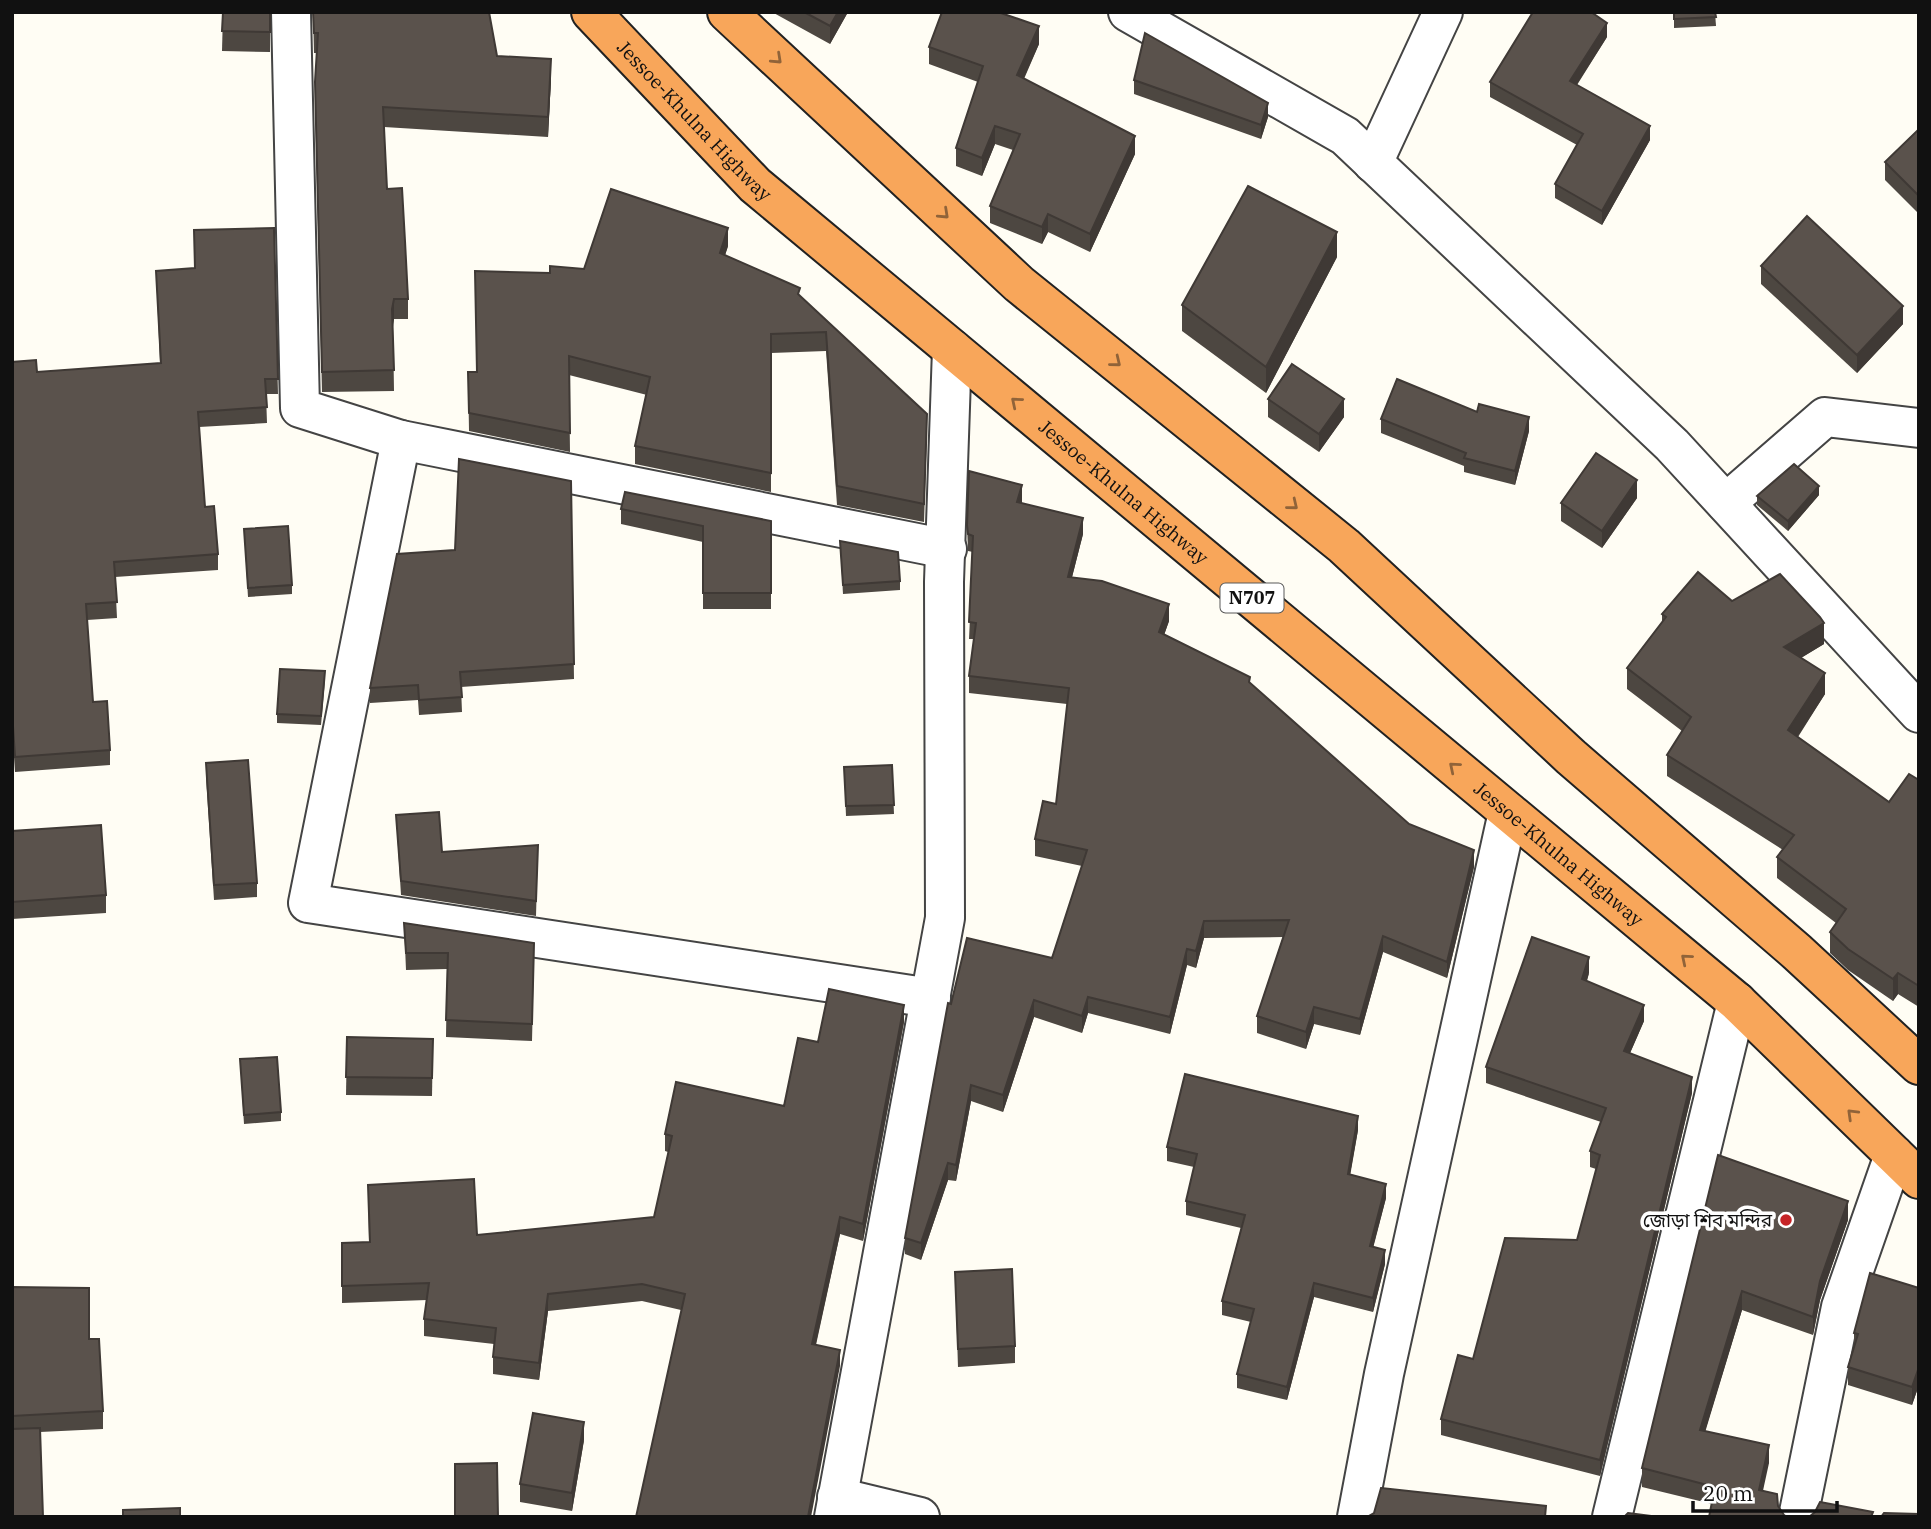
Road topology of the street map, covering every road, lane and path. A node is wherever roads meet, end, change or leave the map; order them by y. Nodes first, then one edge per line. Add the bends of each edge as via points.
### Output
1 (291, 12) edge
2 (591, 12) edge
3 (727, 12) edge
4 (1128, 12) edge
5 (1443, 12) edge
6 (1373, 163) junction
7 (952, 349) junction
8 (1919, 428) edge
9 (401, 440) junction
10 (1726, 503) junction
11 (947, 549) junction
12 (1919, 713) edge
13 (1508, 812) junction
14 (931, 998) junction
15 (1737, 1002) junction
16 (1919, 1065) edge
17 (1906, 1167) edge
18 (835, 1507) edge
19 (920, 1517) edge
20 (1357, 1517) edge
21 (1612, 1517) edge
22 (1798, 1517) edge

1 - 9 street via 300,408
2 - 7 highway, Jessoe-Khulna Highway / N707 via 755,185
3 -> 16 highway via 1018,284 1345,546 1571,757 1797,952
4 - 6 street via 1345,136
5 - 6 street
6 - 10 street via 1672,445
7 - 11 street
13 -> 7 highway, Jessoe-Khulna Highway / N707
8 - 10 street via 1825,417
9 - 11 street
9 - 14 street via 308,903
10 - 12 street
11 - 14 street via 945,918
15 -> 13 highway, Jessoe-Khulna Highway / N707
13 - 20 street via 1384,1374
14 - 18 street
17 -> 15 highway, Jessoe-Khulna Highway / N707
15 - 21 street
17 - 22 street via 1841,1307
18 - 19 street

